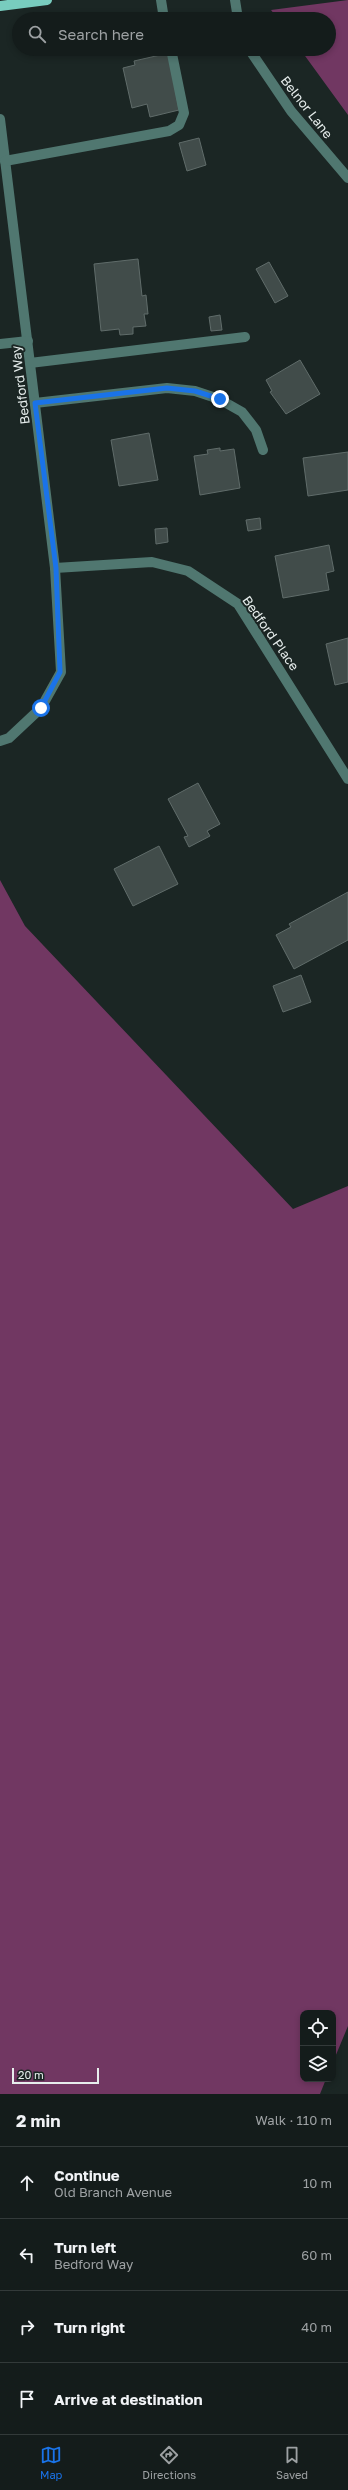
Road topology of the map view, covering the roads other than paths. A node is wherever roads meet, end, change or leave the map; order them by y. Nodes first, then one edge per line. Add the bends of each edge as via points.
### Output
1 (47, 0) edge
2 (161, 0) edge
3 (235, 0) edge
4 (0, 6) edge
5 (163, 12) edge
6 (237, 12) edge
7 (172, 56) edge
8 (255, 56) edge
9 (0, 119) edge
10 (5, 161) junction
11 (348, 178) edge
12 (245, 337) dead end
13 (28, 341) junction
14 (0, 344) edge
15 (30, 363) junction
16 (35, 403) junction
17 (263, 450) dead end
18 (56, 568) junction
19 (0, 741) edge
20 (348, 780) edge

1 - 4 main road
2 - 5 street
3 - 6 street
7 - 10 street via 184,113 180,125 169,131
8 - 11 street, Belnor Lane via 291,111
9 - 10 street, Bedford Way
10 - 13 street, Bedford Way
12 - 15 street
13 - 14 street
13 - 15 street, Bedford Way
15 - 16 street, Bedford Way
16 - 17 street via 167,388 195,391 220,399 242,412 256,430
16 - 18 street, Bedford Way
18 - 19 street, Bedford Way via 60,672 41,708 9,738
18 - 20 street, Bedford Place via 152,562 188,571 238,604

